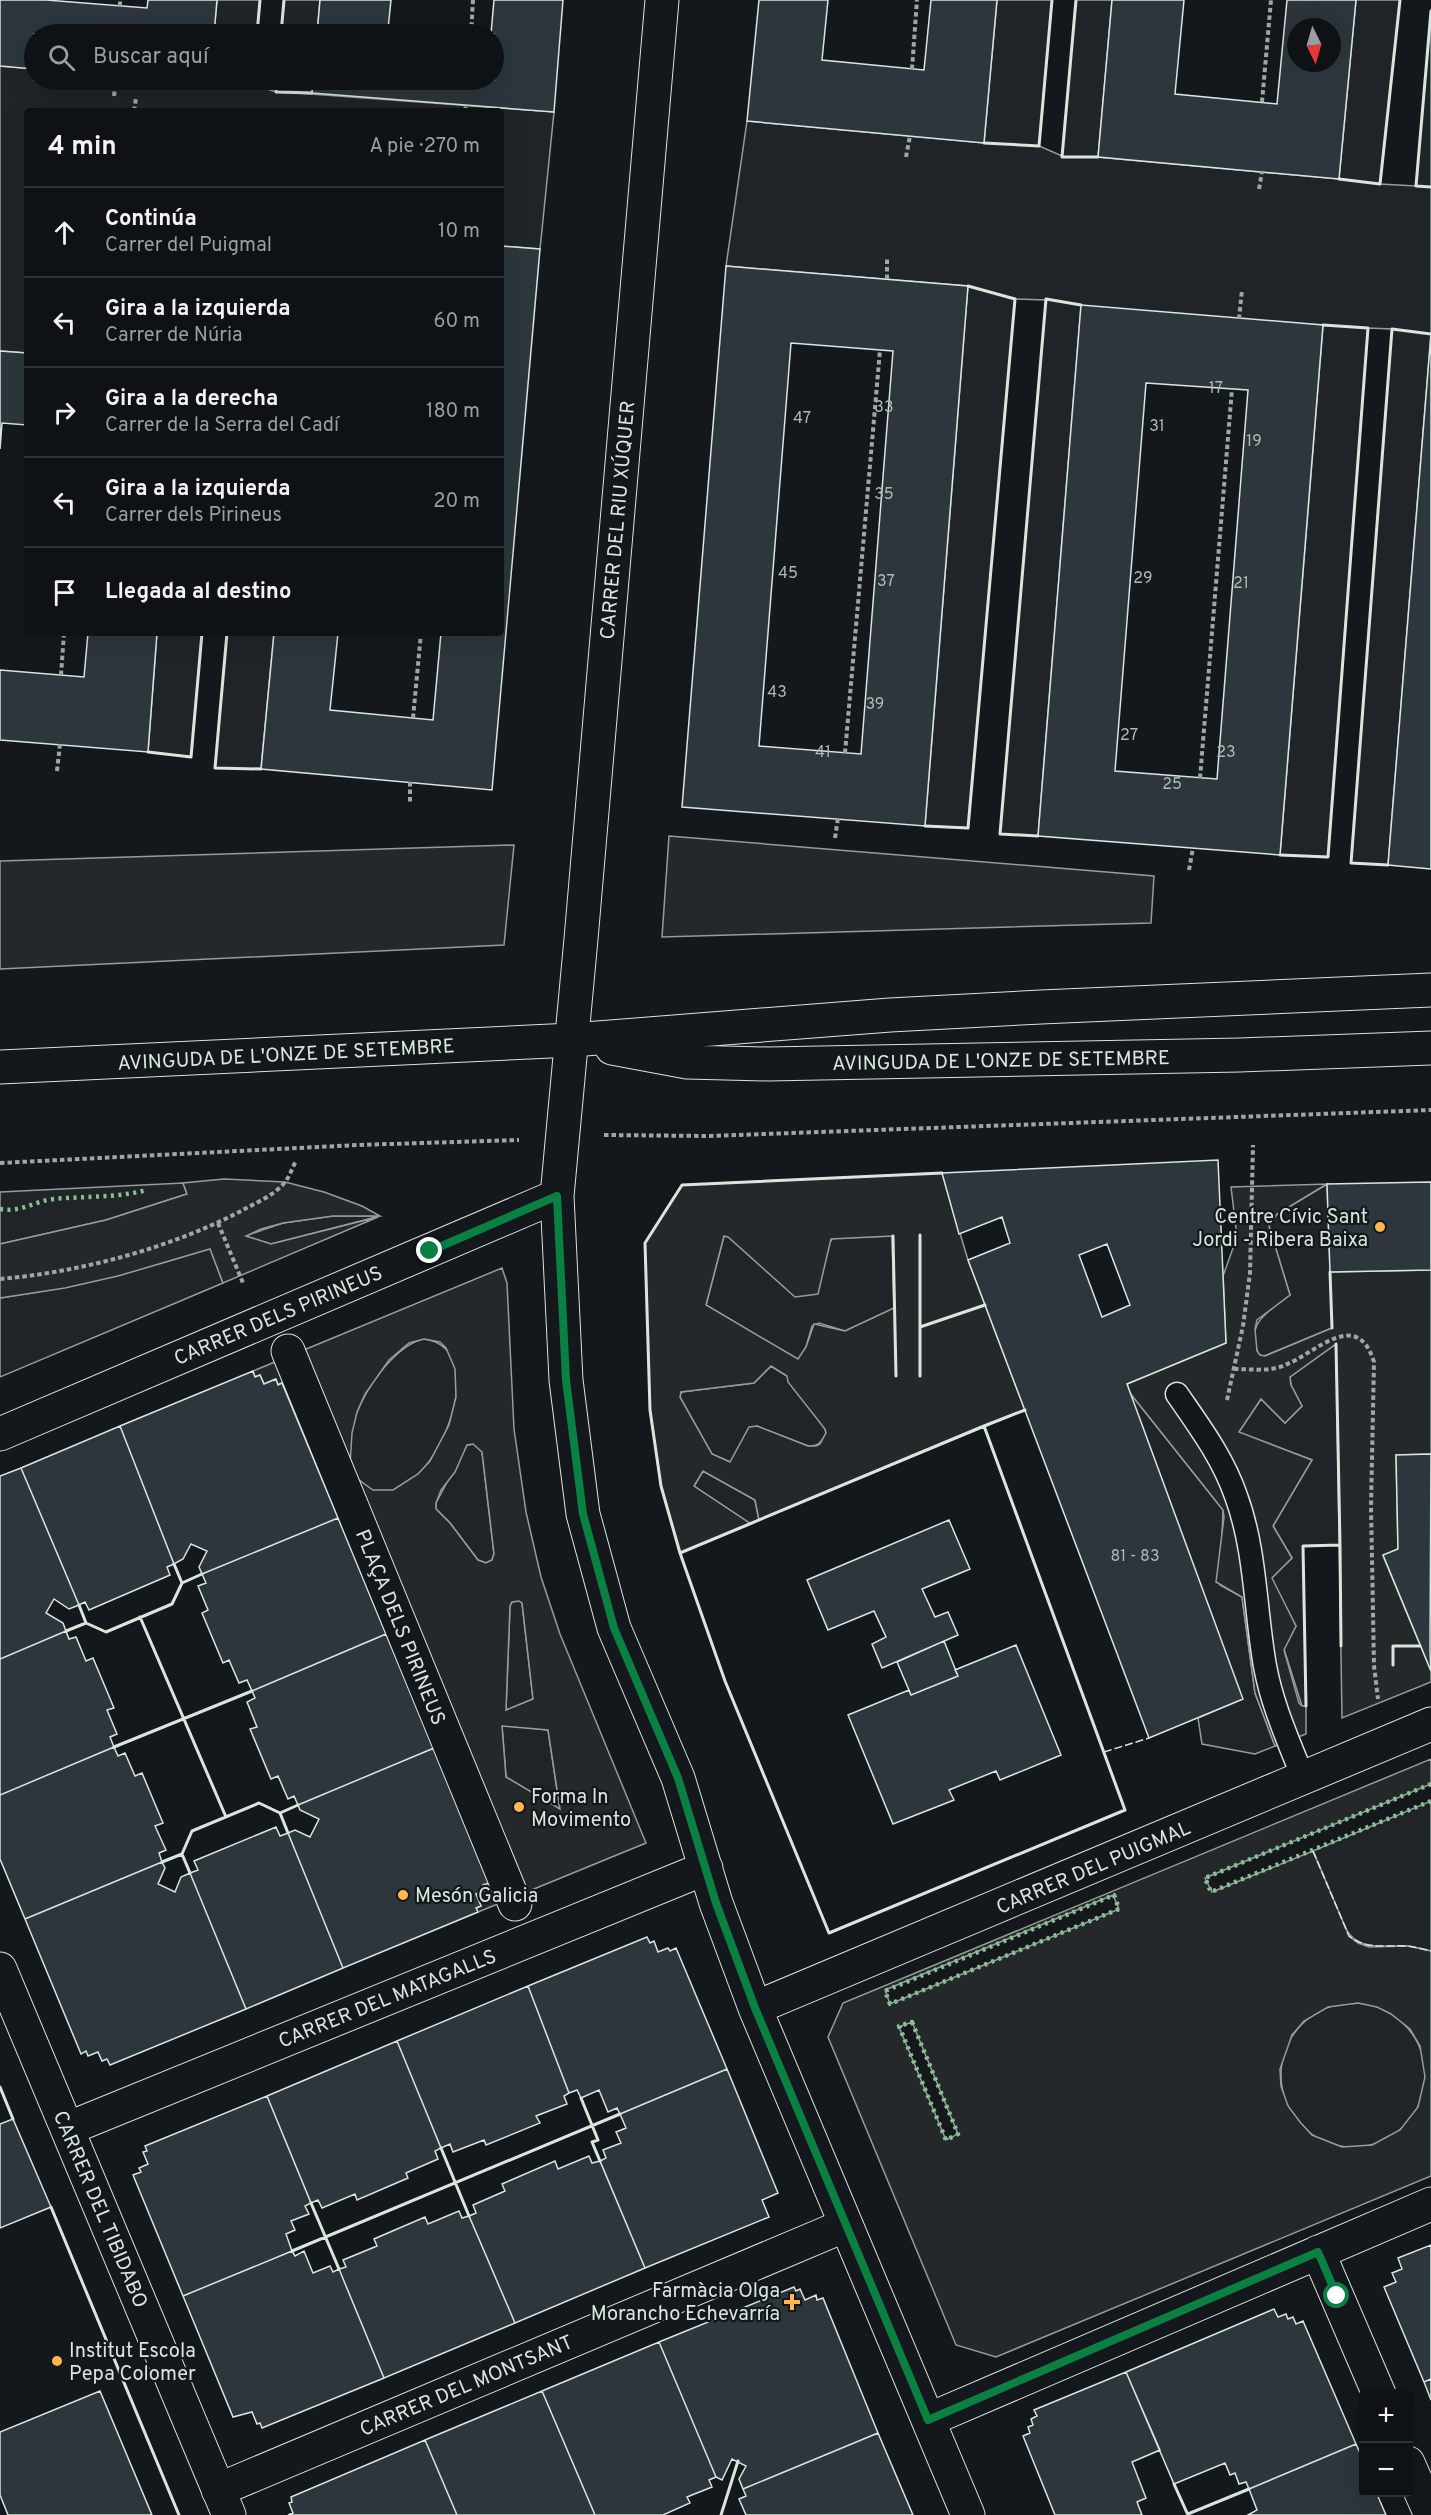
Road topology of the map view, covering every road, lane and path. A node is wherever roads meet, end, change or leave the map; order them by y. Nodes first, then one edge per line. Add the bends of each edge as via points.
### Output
1 (120, 0) edge
2 (473, 0) edge
3 (662, 0) edge
4 (917, 0) edge
5 (1271, 0) edge
6 (120, 6) dead end
7 (472, 24) edge
8 (912, 69) dead end
9 (115, 90) edge
10 (114, 96) dead end
11 (136, 98) dead end
12 (1262, 102) dead end
13 (466, 105) dead end
14 (134, 108) edge
15 (466, 108) edge
16 (910, 136) dead end
17 (906, 157) dead end
18 (1262, 172) dead end
19 (1259, 189) dead end
20 (887, 258) dead end
21 (887, 279) dead end
22 (1242, 290) dead end
23 (1239, 319) dead end
24 (880, 350) dead end
25 (1233, 389) dead end
26 (64, 636) edge
27 (421, 636) edge
28 (61, 675) dead end
29 (413, 718) dead end
30 (60, 744) dead end
31 (845, 753) dead end
32 (57, 771) dead end
33 (1200, 778) dead end
34 (410, 782) dead end
35 (410, 802) dead end
36 (838, 818) dead end
37 (835, 837) dead end
38 (1193, 848) dead end
39 (1189, 870) dead end
40 (1431, 990) edge
41 (572, 1040) junction
42 (1431, 1047) edge
43 (0, 1067) edge
44 (1431, 1110) edge
45 (625, 1134) dead end
46 (512, 1141) dead end
47 (296, 1161) dead end
48 (0, 1163) edge
49 (557, 1196) junction
50 (218, 1223) junction
51 (0, 1279) edge
52 (245, 1287) dead end
53 (288, 1351) dead end
54 (1234, 1369) dead end
55 (1177, 1394) dead end
56 (0, 1434) edge
57 (1379, 1704) dead end
58 (1431, 1724) edge
59 (1303, 1778) junction
60 (706, 1868) junction
61 (515, 1904) dead end
62 (0, 1969) edge
63 (755, 2008) junction
64 (67, 2129) junction
65 (1431, 2204) edge
66 (846, 2225) junction
67 (1318, 2252) junction
68 (1377, 2389) edge
69 (928, 2420) junction
70 (1413, 2474) edge
71 (223, 2502) edge
72 (968, 2515) edge
73 (1431, 2515) edge

1 - 6 path
2 - 7 path
3 - 41 street, CARRER DEL RIU XÚQUER
4 - 8 path
5 - 12 path
9 - 10 path
11 - 14 path
13 - 15 path
16 - 17 path
18 - 19 path
20 - 21 path
22 - 23 path
24 - 31 path
25 - 33 path
26 - 28 path
27 - 29 path
30 - 32 path
34 - 35 path
36 - 37 path
38 - 39 path
40 - 41 street, AVINGUDA DE L'ONZE DE SETEMBRE via 890,1015
41 - 42 street, AVINGUDA DE L'ONZE DE SETEMBRE via 665,1059 723,1064 1240,1055
41 - 43 street, AVINGUDA DE L'ONZE DE SETEMBRE
41 - 49 street, CARRER DEL RIU XÚQUER
44 - 45 path via 720,1136
46 - 48 path
47 - 50 path via 285,1182 267,1197
49 - 56 street, CARRER DELS PIRINEUS
49 - 60 street, CARRER DEL RIU XÚQUER via 566,1380 583,1514 614,1628 678,1778
50 - 51 path via 105,1262
50 - 52 path
53 - 61 street, PLAÇA DELS PIRINEUS
54 - 57 path via 1284,1365 1346,1335 1360,1337 1370,1347 1374,1362 1374,1666
55 - 59 lane via 1215,1449 1236,1496 1250,1547 1265,1668 1277,1713
58 - 59 street, CARRER DEL PUIGMAL
59 - 63 street, CARRER DEL PUIGMAL
60 - 63 street, CARRER DEL RIU XÚQUER
60 - 64 street, CARRER DEL MATAGALLS
62 - 64 street, CARRER DEL TIBIDABO
63 - 66 street, CARRER DEL RIU XÚQUER
64 - 71 street, CARRER DEL TIBIDABO
65 - 67 street
66 - 69 street, CARRER DEL RIU XÚQUER
66 - 71 street, CARRER DEL MONTSANT
67 - 68 street
67 - 69 street
69 - 72 street, CARRER DEL RIU XÚQUER
70 - 73 street

